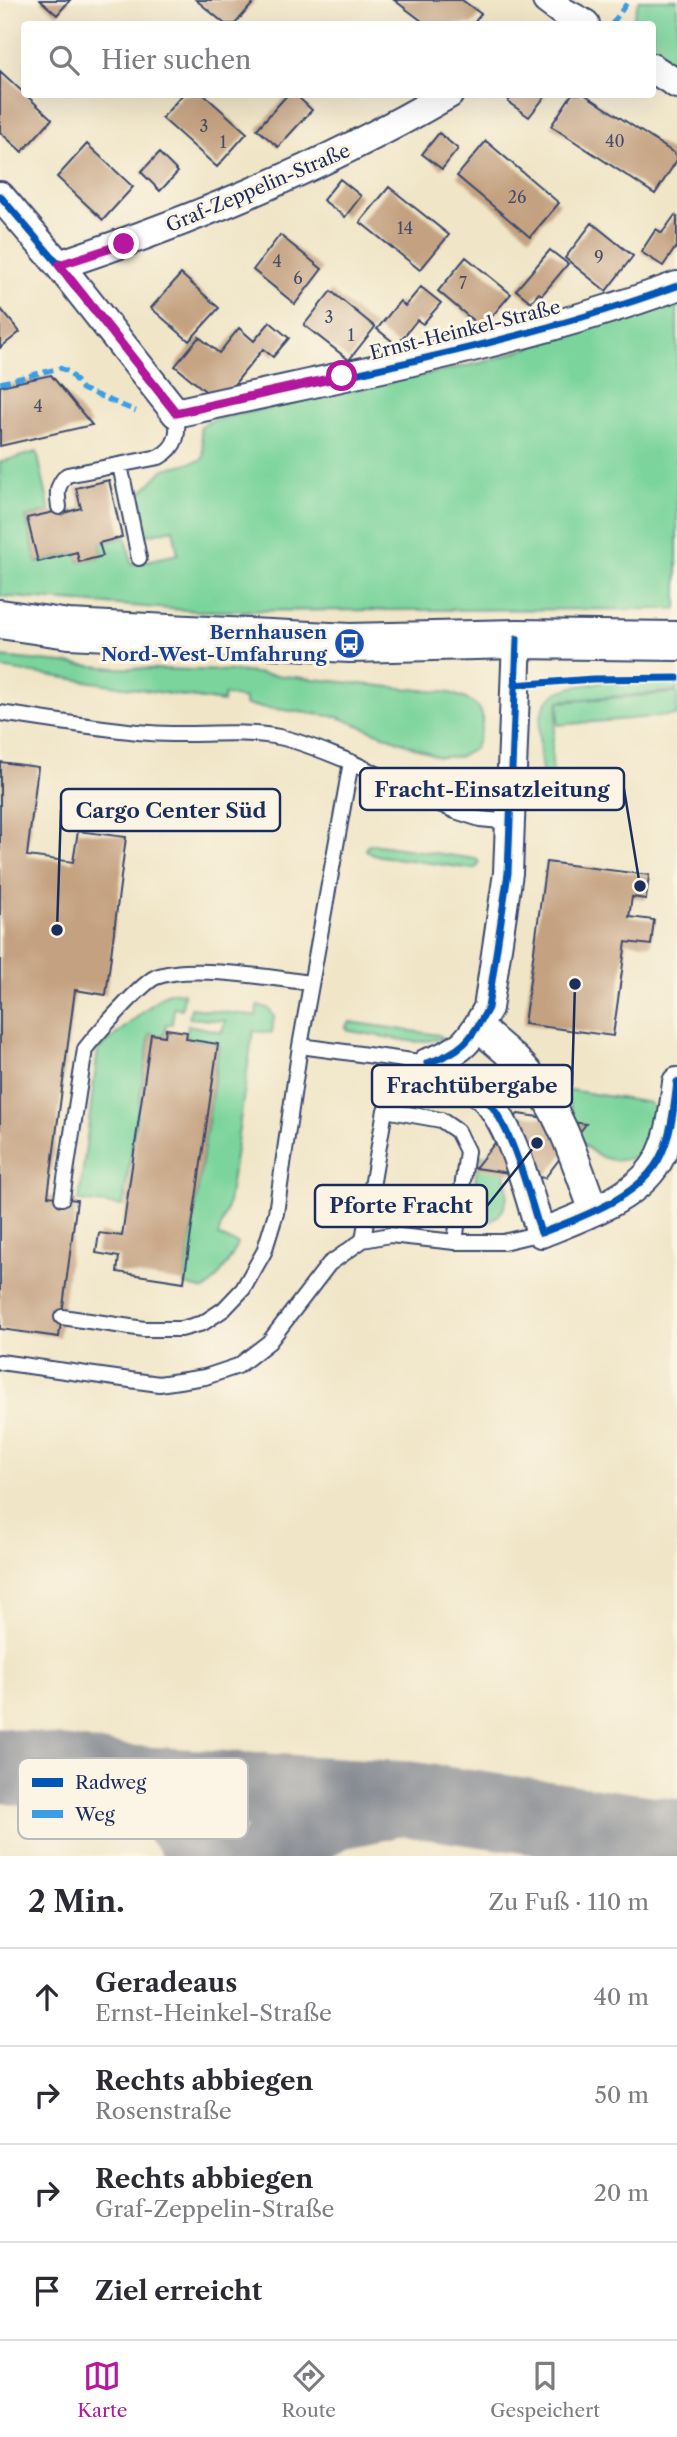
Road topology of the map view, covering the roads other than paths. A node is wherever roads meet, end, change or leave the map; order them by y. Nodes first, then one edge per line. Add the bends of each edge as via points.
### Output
1 (656, 70) edge
2 (677, 84) edge
3 (442, 98) edge
4 (0, 196) edge
5 (59, 265) junction
6 (677, 286) edge
7 (176, 413) junction
8 (120, 465) junction
9 (59, 507) dead end
10 (139, 558) dead end
11 (0, 619) edge
12 (517, 639) junction
13 (677, 641) edge
14 (0, 713) edge
15 (351, 762) junction
16 (511, 822) junction
17 (311, 983) junction
18 (478, 1027) junction
19 (300, 1046) junction
20 (427, 1063) junction
21 (677, 1082) edge
22 (62, 1198) dead end
23 (594, 1211) junction
24 (541, 1233) junction
25 (363, 1240) junction
26 (455, 1242) junction
27 (62, 1317) dead end
28 (0, 1362) edge

1 - 2 street
3 - 5 street, Graf-Zeppelin-Straße via 299,172 194,217
4 - 5 street
5 - 7 street
6 - 7 street, Ernst-Heinkel-Straße via 514,337
7 - 8 lane via 178,430 169,452
8 - 9 lane via 67,475 56,492
8 - 10 lane
11 - 12 main road via 69,629 350,643
12 - 13 main road
12 - 16 street
14 - 15 lane via 146,733 280,737
15 - 16 lane via 455,811
15 - 17 lane
16 - 18 street via 498,954 488,1008
17 - 19 lane
17 - 22 lane via 181,971 153,978 85,1049
18 - 20 street via 451,1056
18 - 23 street via 526,1071 547,1099
19 - 20 lane
19 - 27 lane via 276,1213 264,1252 243,1289 225,1309 181,1329 144,1329
20 - 24 street via 484,1097 498,1116
21 - 23 street via 670,1133 660,1158 624,1195
23 - 24 street
24 - 26 lane via 503,1242
25 - 26 lane via 390,1235
25 - 26 lane via 384,1110 441,1120 457,1131 467,1151
25 - 28 lane via 329,1264 269,1342 238,1366 159,1384

